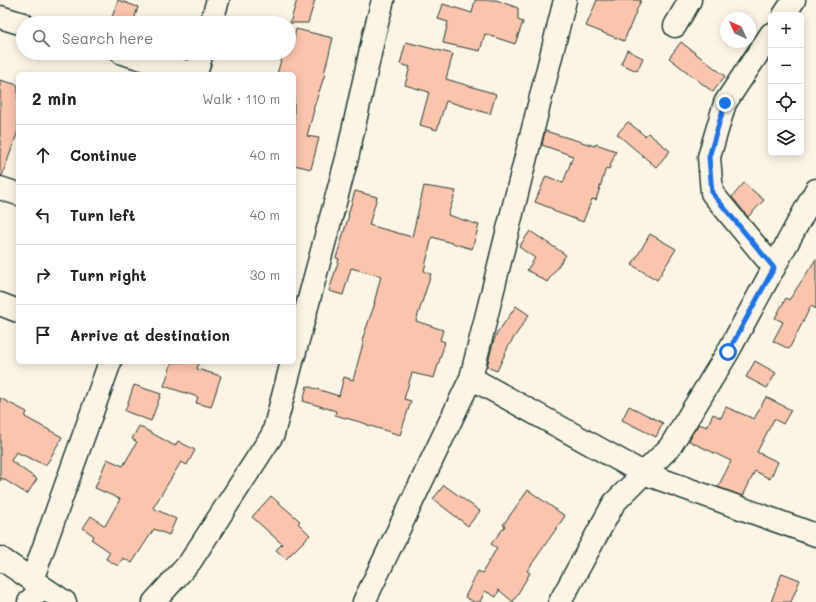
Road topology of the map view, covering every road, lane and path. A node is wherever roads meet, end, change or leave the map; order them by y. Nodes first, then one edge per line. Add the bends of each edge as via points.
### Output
1 (218, 0) edge
2 (383, 0) edge
3 (565, 0) edge
4 (690, 0) edge
5 (794, 0) edge
6 (786, 12) edge
7 (213, 16) edge
8 (0, 17) edge
9 (16, 22) edge
10 (675, 26) dead end
11 (768, 38) edge
12 (146, 60) edge
13 (200, 60) edge
14 (188, 72) edge
15 (196, 72) edge
16 (0, 188) edge
17 (816, 190) edge
18 (16, 193) edge
19 (774, 268) junction
20 (0, 304) edge
21 (16, 310) edge
22 (296, 348) edge
23 (109, 364) edge
24 (291, 364) edge
25 (471, 378) junction
26 (643, 473) junction
27 (816, 535) edge
28 (0, 558) edge
29 (34, 589) edge
30 (65, 602) edge
31 (154, 602) edge
32 (364, 602) edge
33 (560, 602) edge

1 - 7 street
2 - 22 street via 347,158
3 - 25 street
4 - 10 street
5 - 6 street
8 - 9 street
11 - 19 street via 725,103 709,157 712,193
12 - 14 street
13 - 15 street
16 - 18 street
17 - 19 street
19 - 26 street via 728,352 670,447
20 - 21 street
23 - 29 street
24 - 31 street via 273,434 190,562
25 - 26 street
25 - 32 street
26 - 27 street
26 - 33 street via 614,504
28 - 29 street
29 - 30 street

